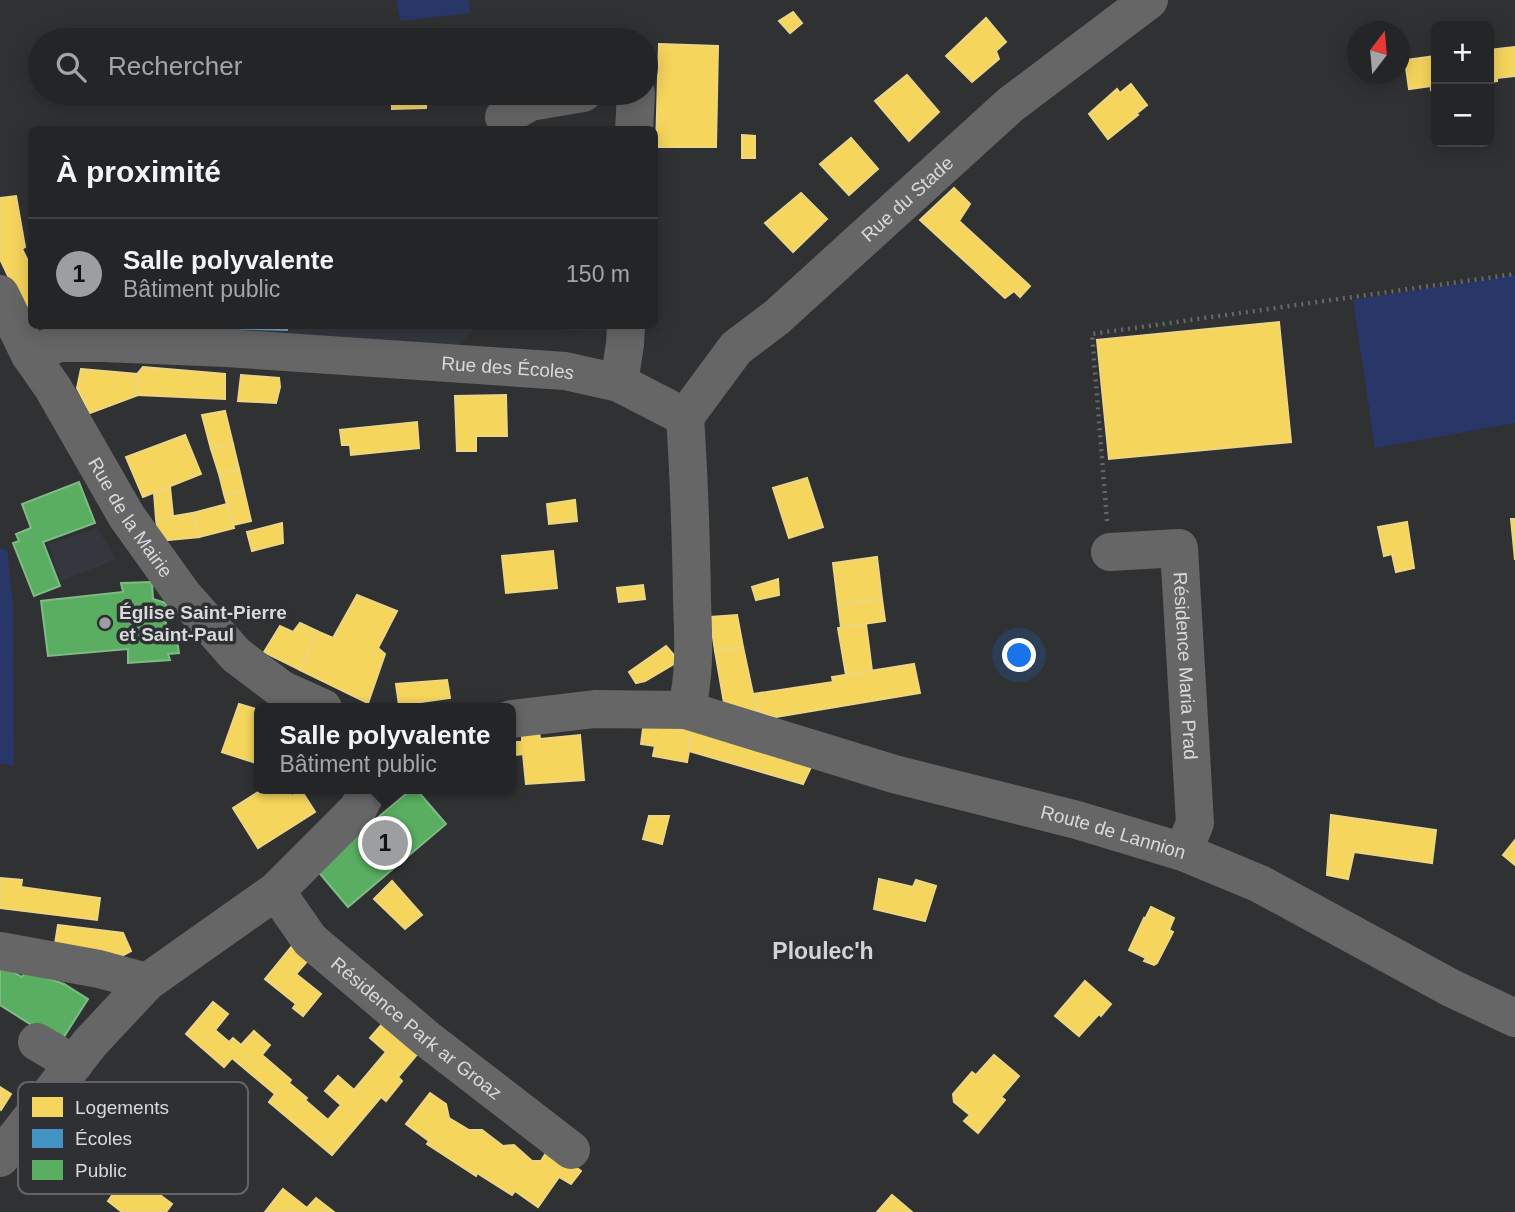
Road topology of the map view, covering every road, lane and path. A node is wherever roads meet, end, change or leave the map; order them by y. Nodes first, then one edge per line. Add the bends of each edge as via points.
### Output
1 (1149, 0) edge
2 (525, 105) edge
3 (635, 105) edge
4 (505, 117) dead end
5 (634, 126) edge
6 (1515, 274) edge
7 (4, 312) edge
8 (626, 329) edge
9 (30, 355) junction
10 (619, 383) junction
11 (685, 416) junction
12 (1110, 552) joint
13 (312, 703) edge
14 (686, 710) junction
15 (516, 718) edge
16 (366, 794) edge
17 (1183, 852) junction
18 (276, 891) junction
19 (0, 951) edge
20 (148, 982) junction
21 (1515, 1018) edge
22 (37, 1042) dead end
23 (74, 1064) junction
24 (60, 1082) edge
25 (18, 1135) edge
26 (571, 1150) dead end
27 (0, 1158) edge

1 - 11 street, Rue du Stade via 1010,106 777,317 736,348
2 - 4 street
3 - 5 street
6 - 12 path via 1092,334
7 - 9 street, Rue de la Mairie
8 - 10 street
9 - 10 street, Rue des Écoles via 59,343 226,348 565,371
9 - 13 street, Rue de la Mairie via 127,517 183,595 236,655 281,689
10 - 11 street, Rue des Écoles
11 - 14 street via 693,631 691,694
12 - 17 street, Résidence Maria Prad via 1179,548 1195,823
14 - 15 street via 595,709
14 - 17 street, Route de Lannion via 894,774
16 - 18 street via 358,809
17 - 21 street, Route de Lannion via 1260,884
18 - 20 street
18 - 26 street, Résidence Park ar Groaz via 310,940
19 - 20 street
20 - 23 street
22 - 23 street
23 - 24 street
25 - 27 street

